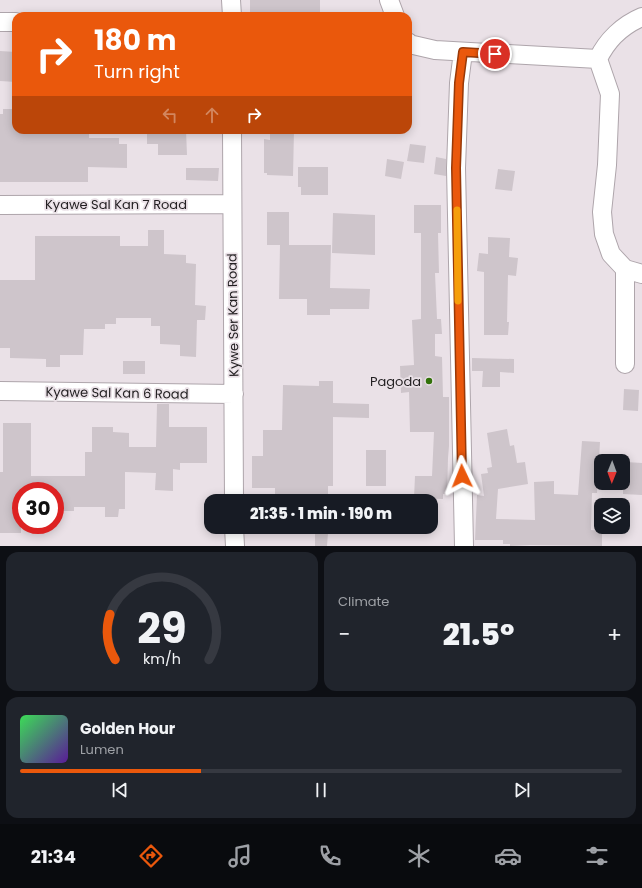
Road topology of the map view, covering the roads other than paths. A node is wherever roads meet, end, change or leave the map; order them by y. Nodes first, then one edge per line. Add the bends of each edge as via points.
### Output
1 (232, 0) edge
2 (388, 0) edge
3 (232, 12) edge
4 (393, 12) edge
5 (642, 17) edge
6 (0, 22) edge
7 (12, 22) edge
8 (412, 45) edge
9 (463, 52) junction
10 (598, 59) junction
11 (232, 134) edge
12 (232, 204) junction
13 (0, 205) edge
14 (634, 271) edge
15 (625, 364) dead end
16 (0, 391) edge
17 (234, 394) junction
18 (234, 494) edge
19 (234, 534) edge
20 (234, 546) edge
21 (464, 546) edge

1 - 3 street
2 - 4 street
5 - 10 street via 617,32
6 - 7 street
8 - 9 street
9 - 10 street
9 - 21 street via 459,83 456,168
10 - 14 street via 610,94 602,212 604,234 611,254
11 - 12 street, Kywe Ser Kan Road
12 - 13 street, Kyawe Sal Kan 7 Road
12 - 17 street, Kywe Ser Kan Road
14 - 15 street
16 - 17 street, Kyawe Sal Kan 6 Road
17 - 18 street, Kywe Ser Kan Road
19 - 20 street

